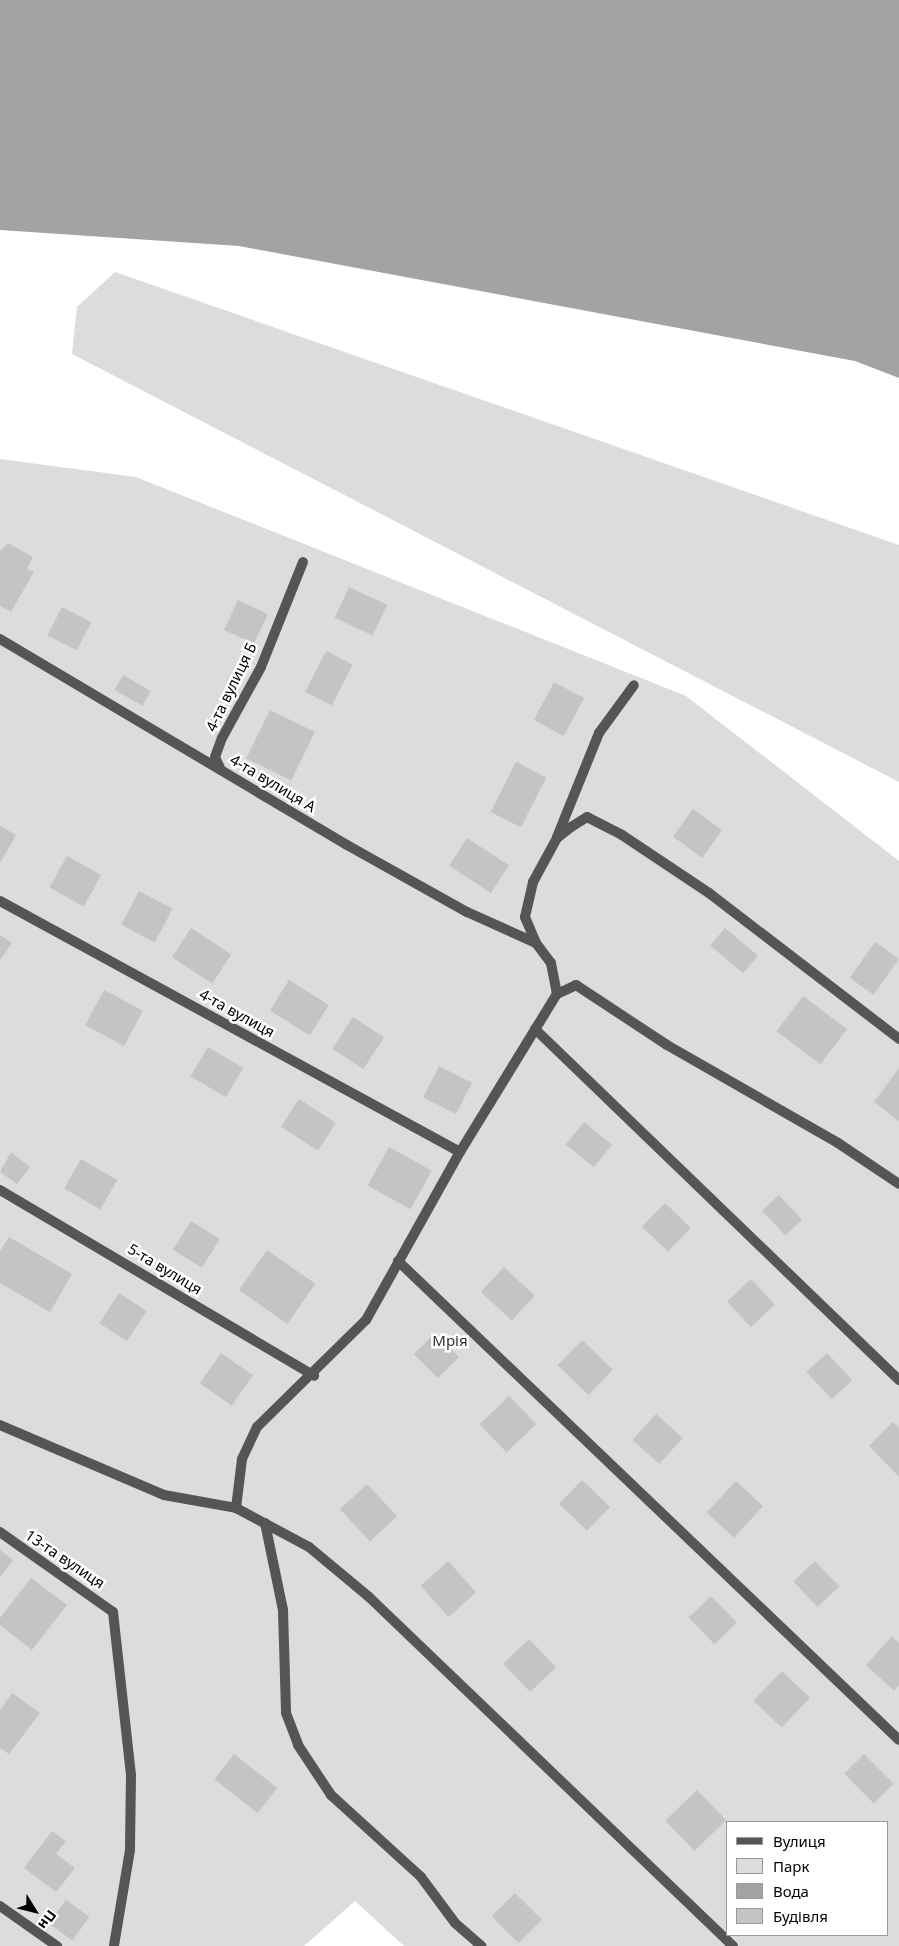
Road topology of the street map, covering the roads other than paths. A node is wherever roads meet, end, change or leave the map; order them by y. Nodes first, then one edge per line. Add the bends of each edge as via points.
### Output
1 (304, 562) dead end
2 (0, 639) edge
3 (634, 686) dead end
4 (222, 770) junction
5 (557, 838) junction
6 (0, 901) edge
7 (536, 943) junction
8 (557, 994) junction
9 (535, 1030) junction
10 (899, 1039) edge
11 (460, 1152) junction
12 (899, 1184) edge
13 (0, 1190) edge
14 (398, 1261) junction
15 (314, 1376) junction
16 (899, 1380) edge
17 (0, 1425) edge
18 (236, 1508) junction
19 (265, 1523) junction
20 (0, 1532) edge
21 (899, 1740) edge
22 (0, 1906) edge
23 (58, 1946) edge
24 (114, 1946) edge
25 (481, 1946) edge
26 (733, 1946) edge

1 - 4 street, 4-та вулиця Б via 261,666 222,738 215,757
2 - 4 street, 4-та вулиця А
3 - 5 street via 599,734
4 - 7 street, 4-та вулиця А via 467,912
5 - 7 street via 533,882 525,917
5 - 10 street via 587,817 622,836 709,893
6 - 11 street, 4-та вулиця
7 - 8 street via 551,963
8 - 9 street
8 - 12 street via 576,985 667,1045 838,1143
9 - 11 street
9 - 16 street
11 - 14 street
13 - 15 street, 5-та вулиця
14 - 15 street via 366,1320
14 - 21 street
15 - 18 street via 257,1427 242,1459
17 - 18 street via 164,1495
18 - 19 street
19 - 25 street via 283,1610 286,1714 298,1745 331,1795 421,1877 455,1924
19 - 26 street via 310,1547 369,1597
20 - 24 street, 13-та вулиця via 113,1612 131,1774 130,1850
22 - 23 street

